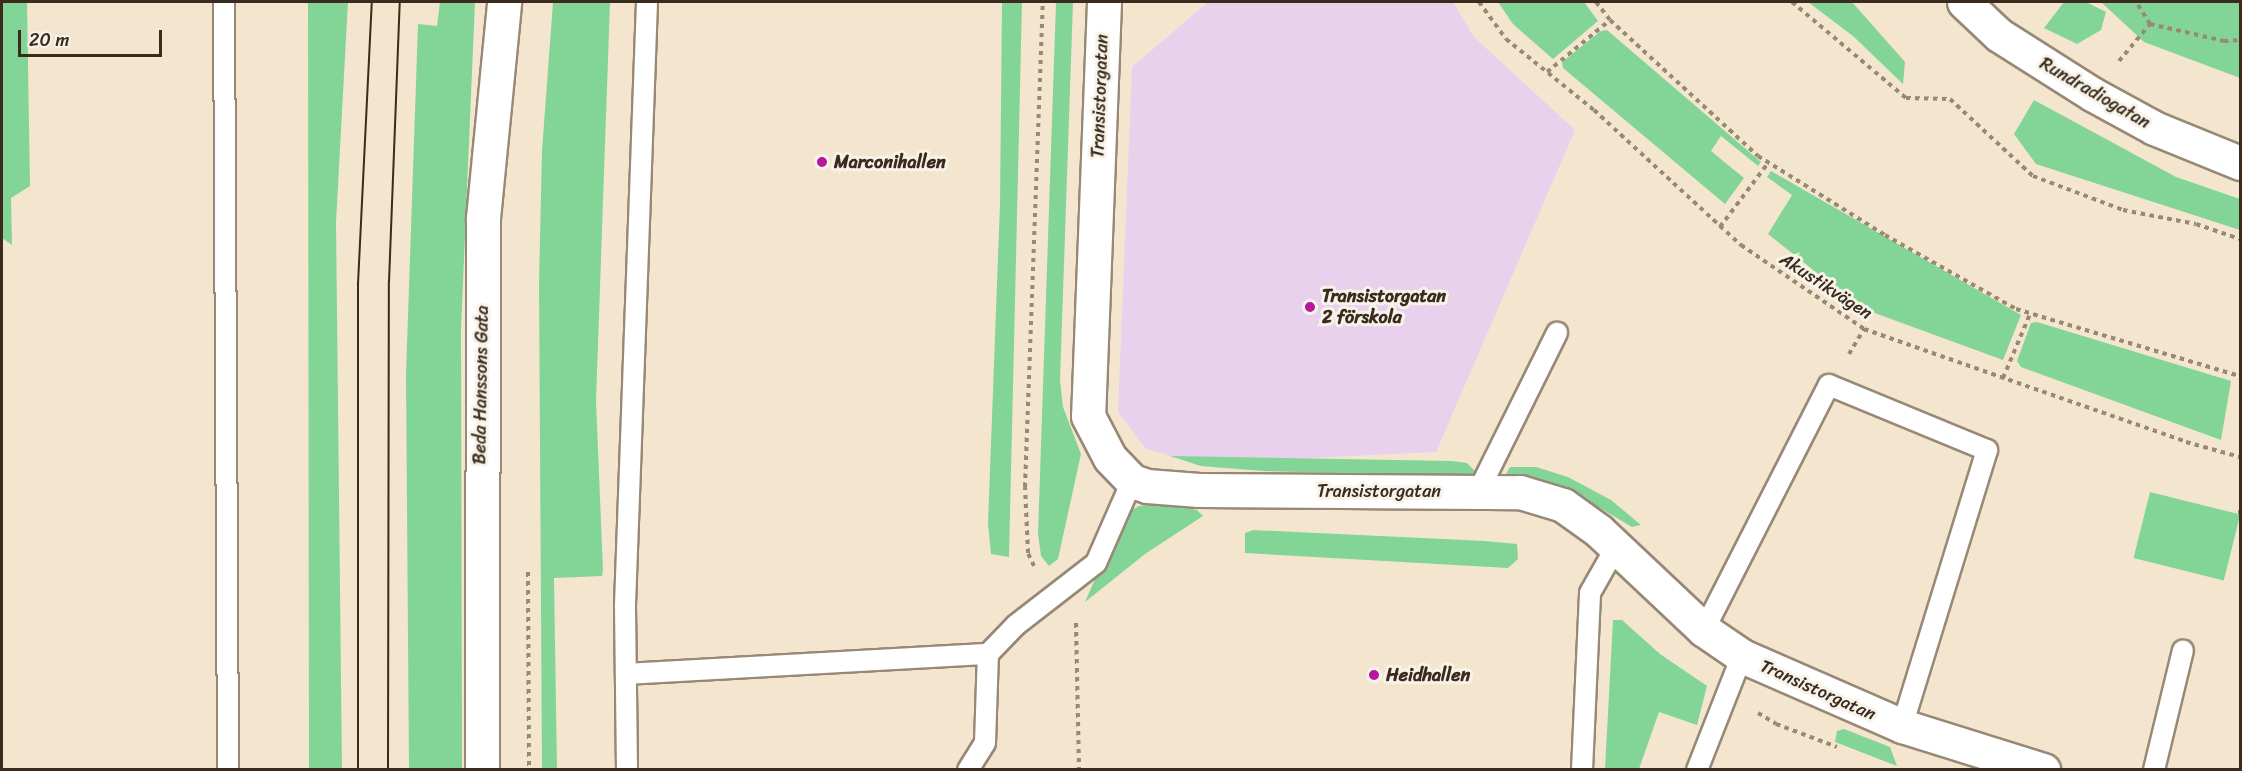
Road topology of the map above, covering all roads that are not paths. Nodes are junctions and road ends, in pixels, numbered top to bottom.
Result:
1 (224, 2) edge
2 (504, 2) edge
3 (647, 2) edge
4 (1104, 2) edge
5 (1964, 2) edge
6 (2241, 163) edge
7 (1557, 333) dead end
8 (1132, 481) junction
9 (1478, 492) junction
10 (1616, 547) junction
11 (1704, 630) junction
12 (2183, 650) dead end
13 (988, 654) junction
14 (1742, 656) junction
15 (626, 674) junction
16 (1902, 726) junction
17 (228, 770) edge
18 (482, 770) edge
19 (627, 770) edge
20 (968, 770) edge
21 (1582, 770) edge
22 (1697, 770) edge
23 (2043, 770) edge
24 (2154, 770) edge

1 - 17 lane
2 - 18 street, Beda Hanssons Gata
3 - 15 lane
4 - 8 street, Transistorgatan
5 - 6 street, Rundradiogatan
7 - 9 lane
8 - 9 street, Transistorgatan
8 - 13 lane
9 - 10 street, Transistorgatan
10 - 11 street, Transistorgatan
10 - 21 lane
11 - 14 street, Transistorgatan
11 - 16 lane
12 - 24 lane
13 - 15 lane
13 - 20 lane
14 - 16 street, Transistorgatan
14 - 22 lane
15 - 19 lane
16 - 23 street, Transistorgatan

